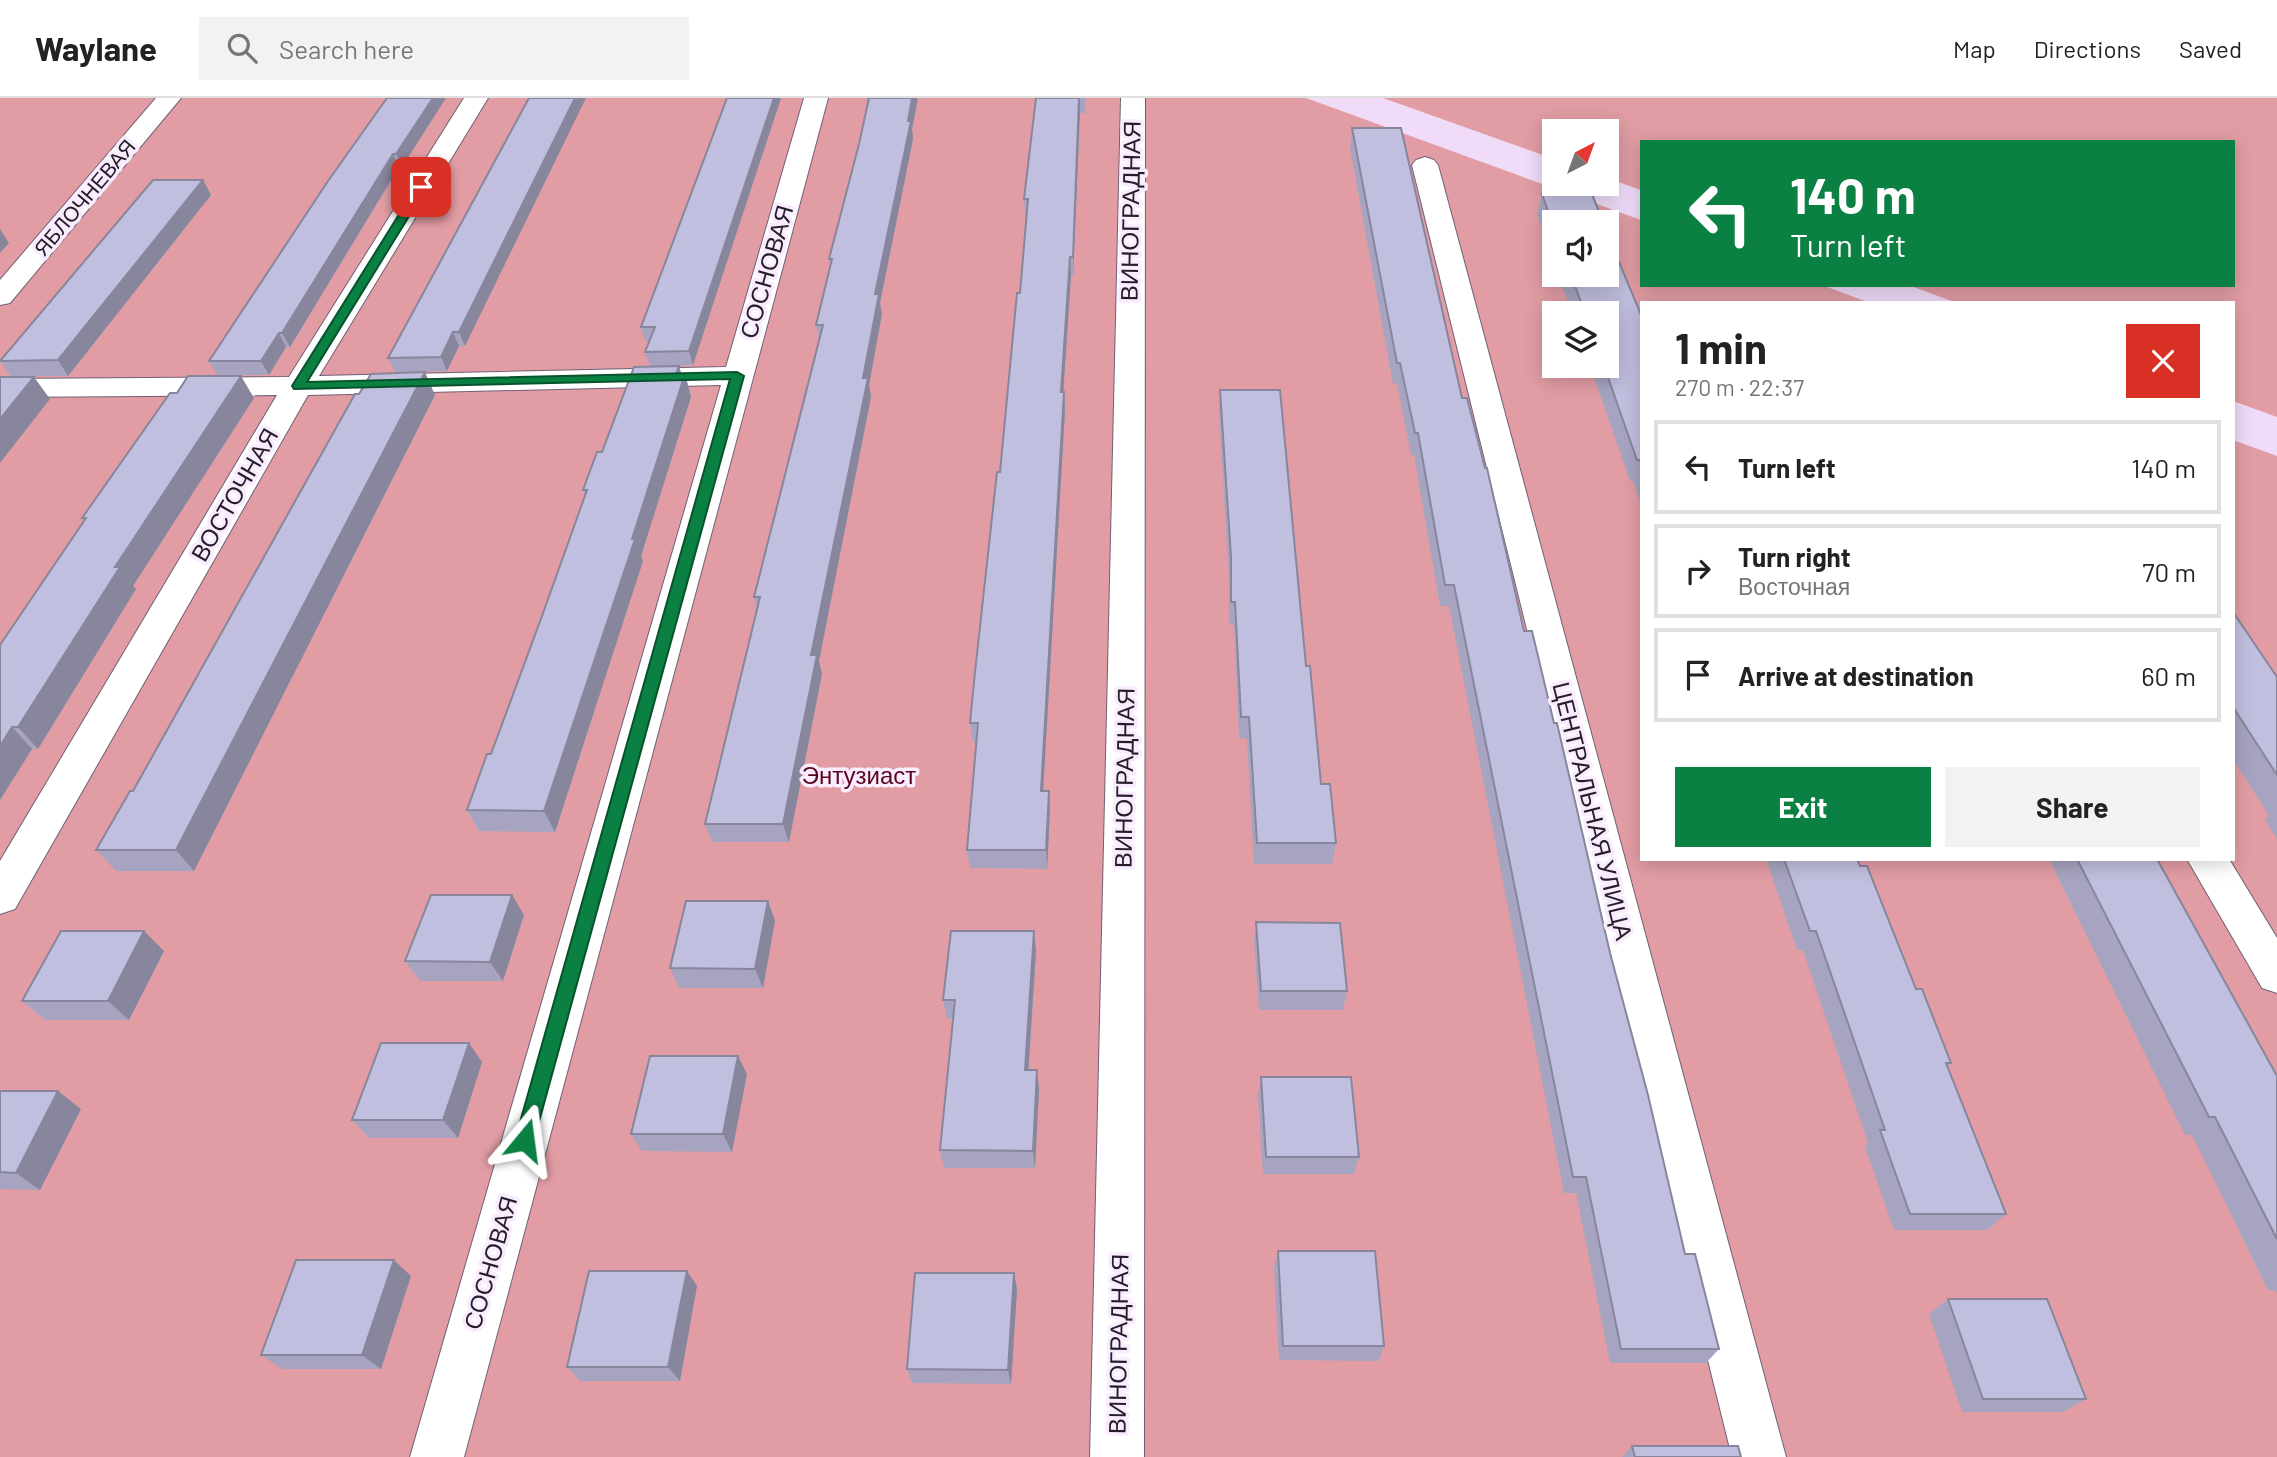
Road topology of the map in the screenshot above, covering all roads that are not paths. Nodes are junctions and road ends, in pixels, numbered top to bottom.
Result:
1 (169, 98) edge
2 (476, 98) edge
3 (816, 98) edge
4 (1133, 98) edge
5 (1425, 165) dead end
6 (0, 297) edge
7 (737, 376) junction
8 (298, 386) junction
9 (0, 388) edge
10 (2208, 861) edge
11 (0, 897) edge
12 (2277, 975) edge
13 (437, 1457) edge
14 (1117, 1457) edge
15 (1759, 1457) edge

1 - 6 street, ЯБЛОЧНЕВАЯ
2 - 8 street, ВОСТОЧНАЯ
3 - 7 street, СОСНОВАЯ
4 - 14 street, ВИНОГРАДНАЯ
5 - 15 street, ЦЕНТРАЛЬНАЯ УЛИЦА
7 - 8 street
7 - 13 street, СОСНОВАЯ
8 - 9 street
8 - 11 street, ВОСТОЧНАЯ
10 - 12 street

